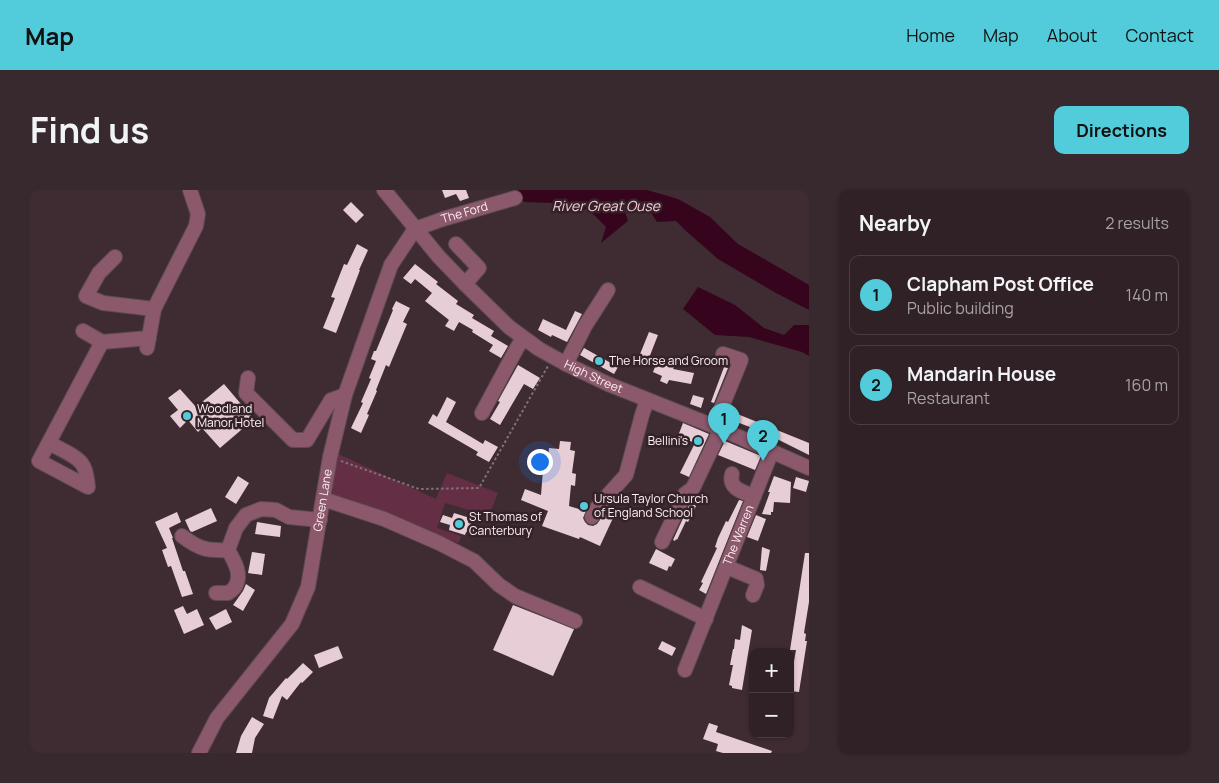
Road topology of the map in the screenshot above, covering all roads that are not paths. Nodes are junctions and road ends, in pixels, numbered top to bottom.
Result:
1 (190, 190) edge
2 (384, 190) edge
3 (515, 198) dead end
4 (415, 229) junction
5 (456, 244) dead end
6 (115, 257) dead end
7 (465, 284) junction
8 (608, 290) dead end
9 (154, 309) junction
10 (82, 331) dead end
11 (524, 339) junction
12 (102, 342) junction
13 (723, 354) dead end
14 (560, 361) junction
15 (248, 378) dead end
16 (345, 395) junction
17 (647, 400) junction
18 (482, 414) dead end
19 (717, 427) junction
20 (49, 443) dead end
21 (772, 451) junction
22 (809, 468) edge
23 (732, 474) dead end
24 (754, 496) junction
25 (323, 499) junction
26 (592, 516) dead end
27 (320, 520) junction
28 (182, 536) dead end
29 (662, 542) dead end
30 (228, 550) junction
31 (727, 567) junction
32 (640, 586) dead end
33 (216, 593) dead end
34 (753, 594) dead end
35 (706, 619) junction
36 (575, 621) dead end
37 (686, 670) dead end
38 (199, 753) edge

1 - 9 street
2 - 4 street, High Street
3 - 4 street, The Ford
4 - 7 street, High Street
4 - 16 street, Green Lane
5 - 7 street
6 - 9 street
7 - 11 street, High Street
8 - 14 street
9 - 12 street
10 - 12 street
11 - 14 street, High Street
11 - 18 street
12 - 20 street
13 - 19 street
14 - 17 street, High Street
15 - 16 street
16 - 25 street, Green Lane
17 - 19 street, High Street
17 - 26 street
19 - 21 street, High Street
19 - 29 street
21 - 22 street, High Street
21 - 24 street, The Warren
23 - 24 street
24 - 31 street, The Warren
25 - 27 street, Green Lane
25 - 36 street
27 - 30 street
27 - 38 street, Green Lane
28 - 30 street
30 - 33 street
31 - 34 street
31 - 35 street, The Warren
32 - 35 street
35 - 37 street, The Warren

